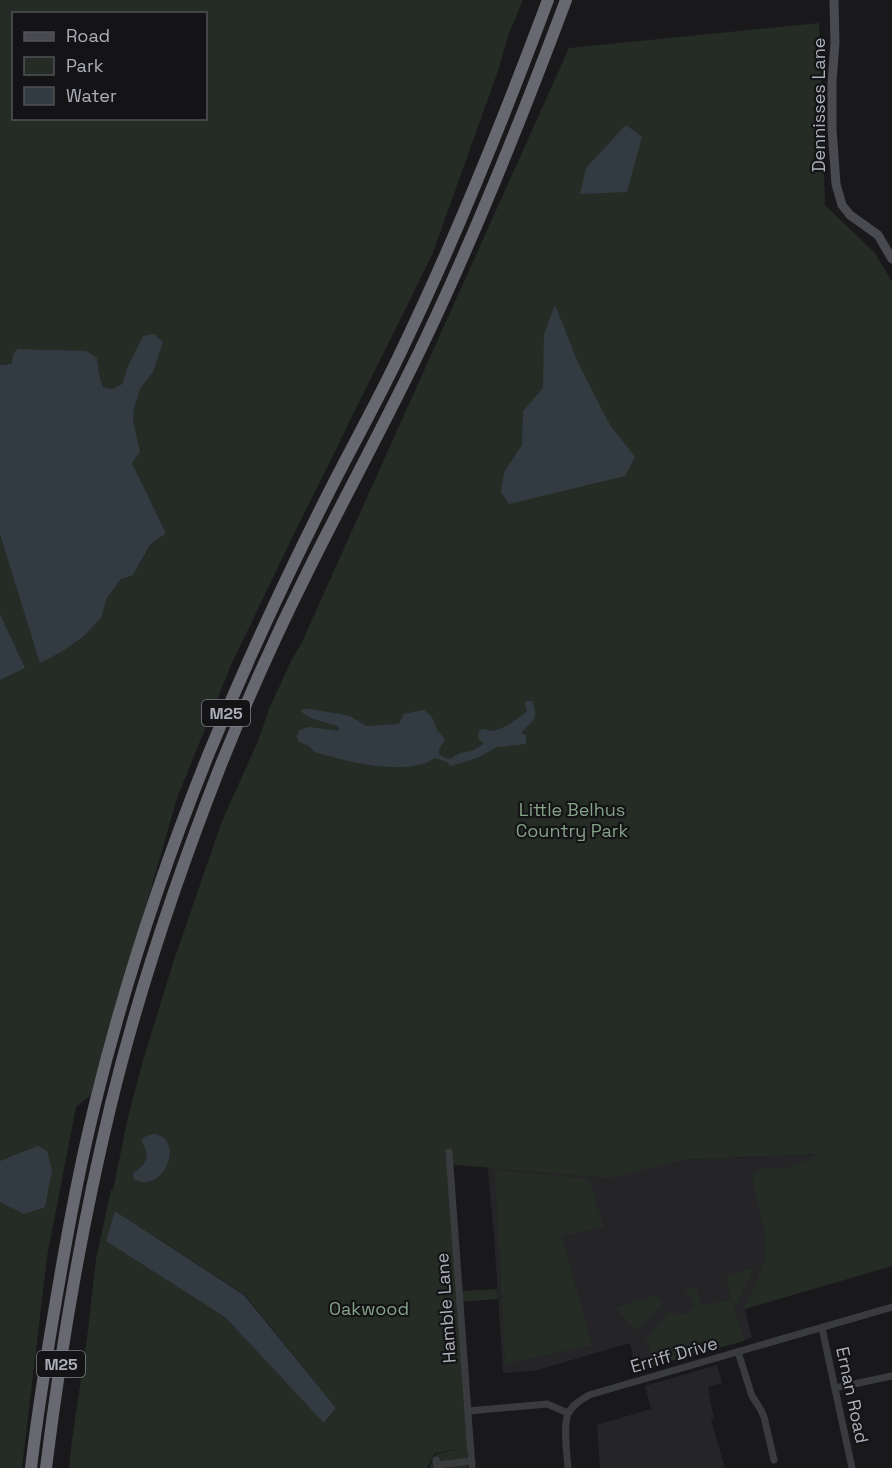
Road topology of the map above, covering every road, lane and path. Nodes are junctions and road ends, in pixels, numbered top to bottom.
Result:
1 (548, 0) edge
2 (566, 0) edge
3 (834, 0) edge
4 (892, 259) edge
5 (449, 1152) dead end
6 (892, 1307) edge
7 (822, 1328) junction
8 (738, 1352) junction
9 (892, 1376) edge
10 (835, 1388) junction
11 (468, 1411) junction
12 (568, 1413) junction
13 (774, 1460) dead end
14 (437, 1464) edge
15 (472, 1465) edge
16 (31, 1468) edge
17 (46, 1468) edge
18 (568, 1468) edge
19 (852, 1468) edge

1 - 16 highway, M25
2 - 17 highway, M25
3 - 4 street, Dennisses Lane
5 - 11 street, Hamble Lane
6 - 7 street, Erriff Drive
7 - 8 street, Erriff Drive
7 - 10 street, Ernan Road
8 - 12 street, Erriff Drive
8 - 13 street
9 - 10 street
10 - 19 street, Ernan Road
11 - 12 street
11 - 15 street, Hamble Lane
12 - 18 street
14 - 15 street, Hamble Lane

